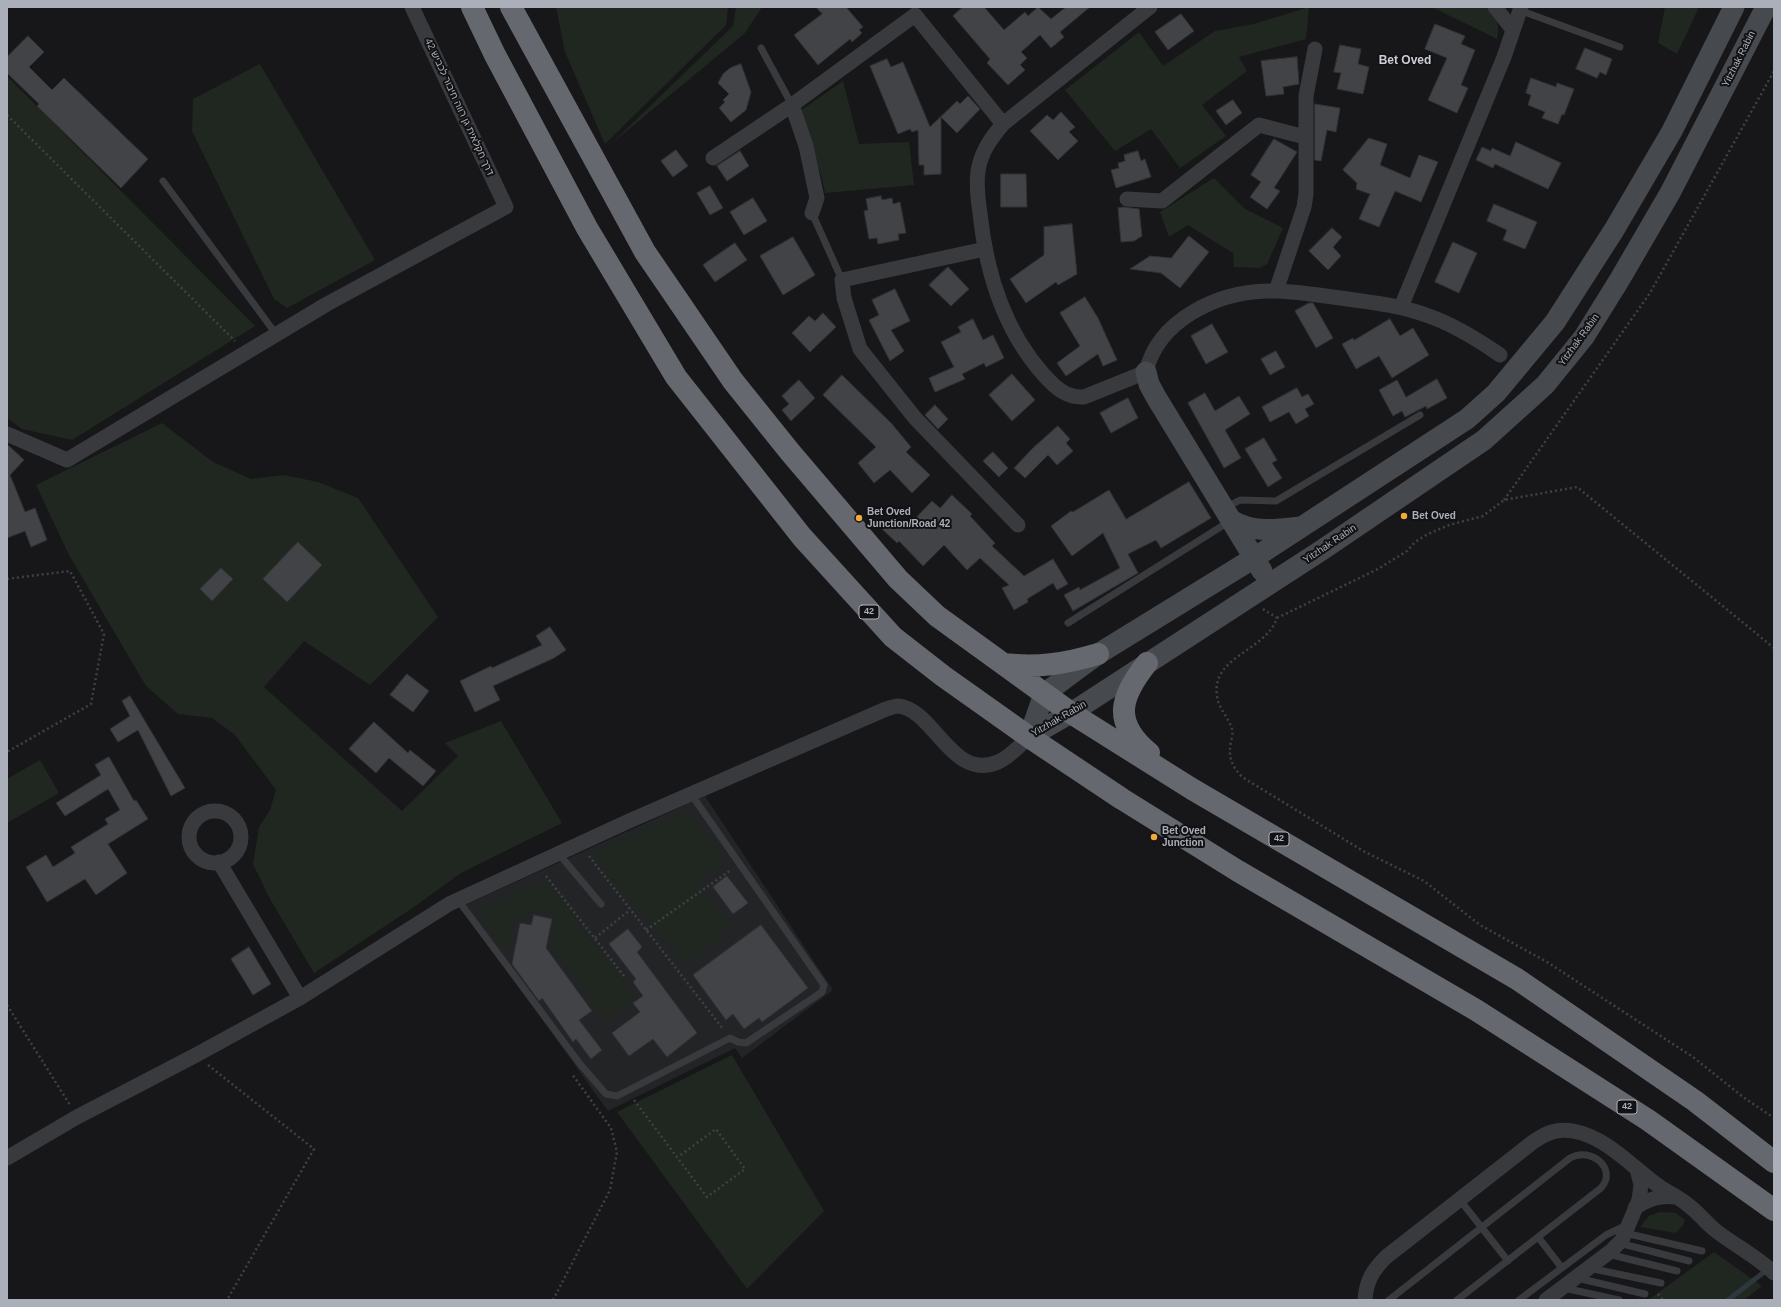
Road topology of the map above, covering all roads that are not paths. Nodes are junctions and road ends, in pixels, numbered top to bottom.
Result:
1 (412, 7) edge
2 (472, 7) edge
3 (1150, 7) edge
4 (1496, 7) edge
5 (1734, 7) edge
6 (1766, 7) edge
7 (1520, 9) edge
8 (513, 10) edge
9 (912, 11) edge
10 (1513, 30) junction
11 (1620, 47) dead end
12 (761, 48) dead end
13 (1315, 49) dead end
14 (792, 105) junction
15 (1003, 124) junction
16 (1305, 137) junction
17 (713, 158) dead end
18 (162, 181) dead end
19 (1127, 199) dead end
20 (812, 213) joint
21 (985, 249) junction
22 (842, 280) junction
23 (1276, 291) junction
24 (1401, 308) junction
25 (276, 334) junction
26 (1500, 355) dead end
27 (1146, 372) junction
28 (1420, 415) dead end
29 (7, 434) edge
30 (1228, 514) junction
31 (1018, 524) dead end
32 (1303, 527) junction
33 (1254, 558) junction
34 (1270, 583) junction
35 (1068, 623) dead end
36 (1098, 654) junction
37 (1147, 663) junction
38 (1001, 664) junction
39 (1044, 694) junction
40 (1071, 713) junction
41 (1029, 737) junction
42 (1192, 788) junction
43 (691, 793) junction
44 (558, 853) junction
45 (219, 862) dead end
46 (458, 900) junction
47 (601, 904) dead end
48 (300, 998) junction
49 (7, 1158) edge
50 (1774, 1162) edge
51 (1637, 1169) junction
52 (1677, 1198) junction
53 (1460, 1200) junction
54 (1635, 1208) junction
55 (1774, 1210) edge
56 (1481, 1227) junction
57 (1624, 1233) junction
58 (1538, 1237) junction
59 (1702, 1251) dead end
60 (1608, 1254) junction
61 (1508, 1261) junction
62 (1689, 1261) dead end
63 (1562, 1268) junction
64 (1589, 1268) junction
65 (1677, 1271) dead end
66 (1774, 1273) edge
67 (1576, 1278) junction
68 (1662, 1283) dead end
69 (1563, 1287) junction
70 (1645, 1294) dead end
71 (1550, 1299) edge
72 (1365, 1300) edge
73 (1389, 1300) edge
74 (1457, 1300) edge
75 (1518, 1300) edge
76 (1619, 1300) edge

1 - 25 street, דרך חקלאית גן רווה חיבור לכביש 42
2 - 41 highway, 42
3 - 15 street
4 - 10 street
5 - 32 main road
6 - 34 main road, Yitzhak Rabin
7 - 10 street
7 - 11 lane
8 - 38 highway, 42
9 - 14 street
9 - 15 street
10 - 24 street
12 - 14 lane
13 - 16 street
14 - 17 street
14 - 20 street
15 - 21 street
16 - 19 street
16 - 23 street
18 - 25 lane
20 - 22 lane
21 - 22 street
21 - 27 street
22 - 31 street
23 - 24 street
23 - 27 street
24 - 26 street
25 - 29 street
27 - 30 main road
28 - 30 lane
30 - 32 main road
30 - 33 main road
30 - 35 lane
32 - 33 main road
33 - 34 main road
33 - 36 main road
34 - 37 main road, Yitzhak Rabin
36 - 38 highway
36 - 39 main road
37 - 40 main road, Yitzhak Rabin
37 - 42 highway
38 - 39 highway, 42
39 - 40 highway, 42
39 - 41 main road, Yitzhak Rabin
40 - 41 main road, Yitzhak Rabin
40 - 42 highway, 42
41 - 43 street
41 - 55 highway, 42
42 - 50 highway, 42
43 - 44 street
43 - 46 lane
44 - 46 street
44 - 47 lane
45 - 48 street
46 - 48 street
48 - 49 street
51 - 52 street
51 - 53 street
51 - 54 street
52 - 54 street
52 - 66 street
53 - 56 lane
53 - 72 street
54 - 57 street
56 - 58 lane
56 - 61 lane
56 - 73 lane
57 - 59 lane
57 - 60 street
57 - 62 lane
57 - 63 lane
58 - 61 lane
58 - 63 lane
60 - 64 street
60 - 65 lane
61 - 74 lane
63 - 75 lane
64 - 67 street
64 - 68 lane
67 - 69 street
67 - 70 lane
69 - 71 street
69 - 76 lane

